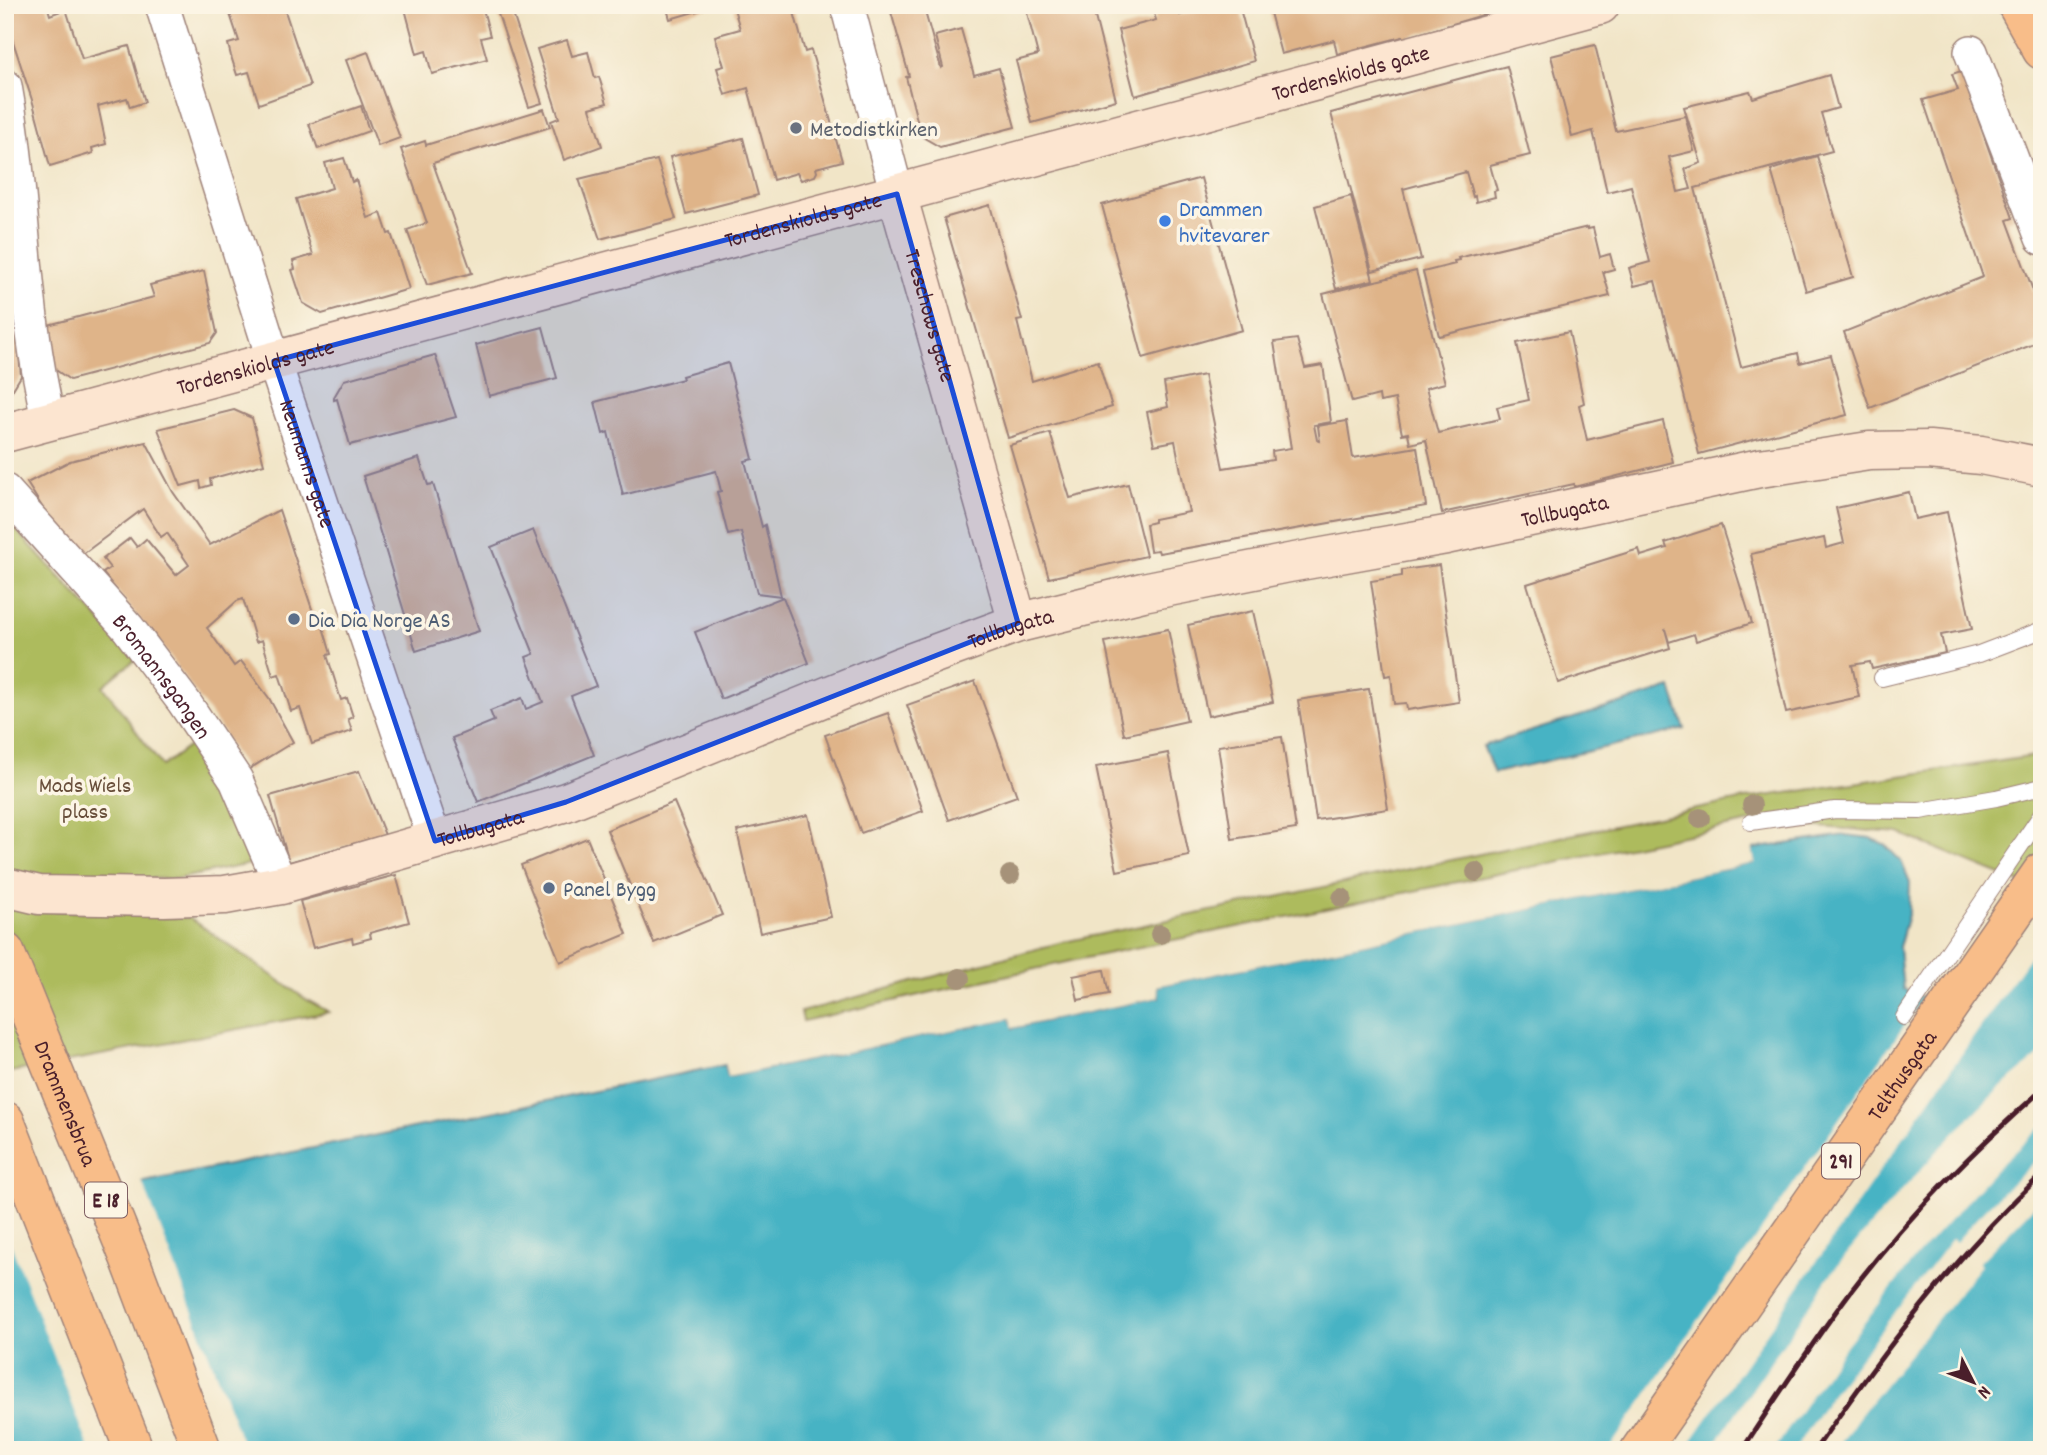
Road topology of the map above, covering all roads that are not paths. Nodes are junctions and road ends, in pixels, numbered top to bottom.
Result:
1 (162, 5) edge
2 (848, 5) edge
3 (2017, 5) edge
4 (1595, 6) edge
5 (2042, 50) edge
6 (1971, 52) dead end
7 (5, 86) edge
8 (897, 194) junction
9 (2042, 238) edge
10 (274, 361) junction
11 (50, 421) junction
12 (5, 433) edge
13 (2042, 467) edge
14 (5, 491) edge
15 (1018, 623) junction
16 (2042, 630) edge
17 (1882, 678) dead end
18 (2042, 787) edge
19 (2042, 814) edge
20 (1751, 822) dead end
21 (435, 841) junction
22 (2042, 872) edge
23 (281, 885) junction
24 (5, 887) edge
25 (5, 952) edge
26 (1904, 1017) dead end
27 (5, 1121) edge
28 (134, 1450) edge
29 (202, 1450) edge
30 (1640, 1450) edge

1 - 10 street, Neumanns gate
2 - 8 street, Treschows gate
3 - 5 highway
4 - 8 main road, Tordenskiolds gate
6 - 9 street
7 - 11 street
8 - 10 main road, Tordenskiolds gate
8 - 15 main road, Treschows gate
10 - 11 main road, Tordenskiolds gate
10 - 21 street, Neumanns gate
11 - 12 main road, Tordenskiolds gate
13 - 15 main road, Tollbugata
14 - 23 street, Bromannsgangen
15 - 21 main road, Tollbugata
16 - 17 lane
18 - 20 lane
19 - 26 lane
21 - 23 main road, Tollbugata
22 - 30 highway, Telthusgata / 291
23 - 24 main road, Tollbugata
25 - 29 highway, Drammensbrua / E 18
27 - 28 highway

